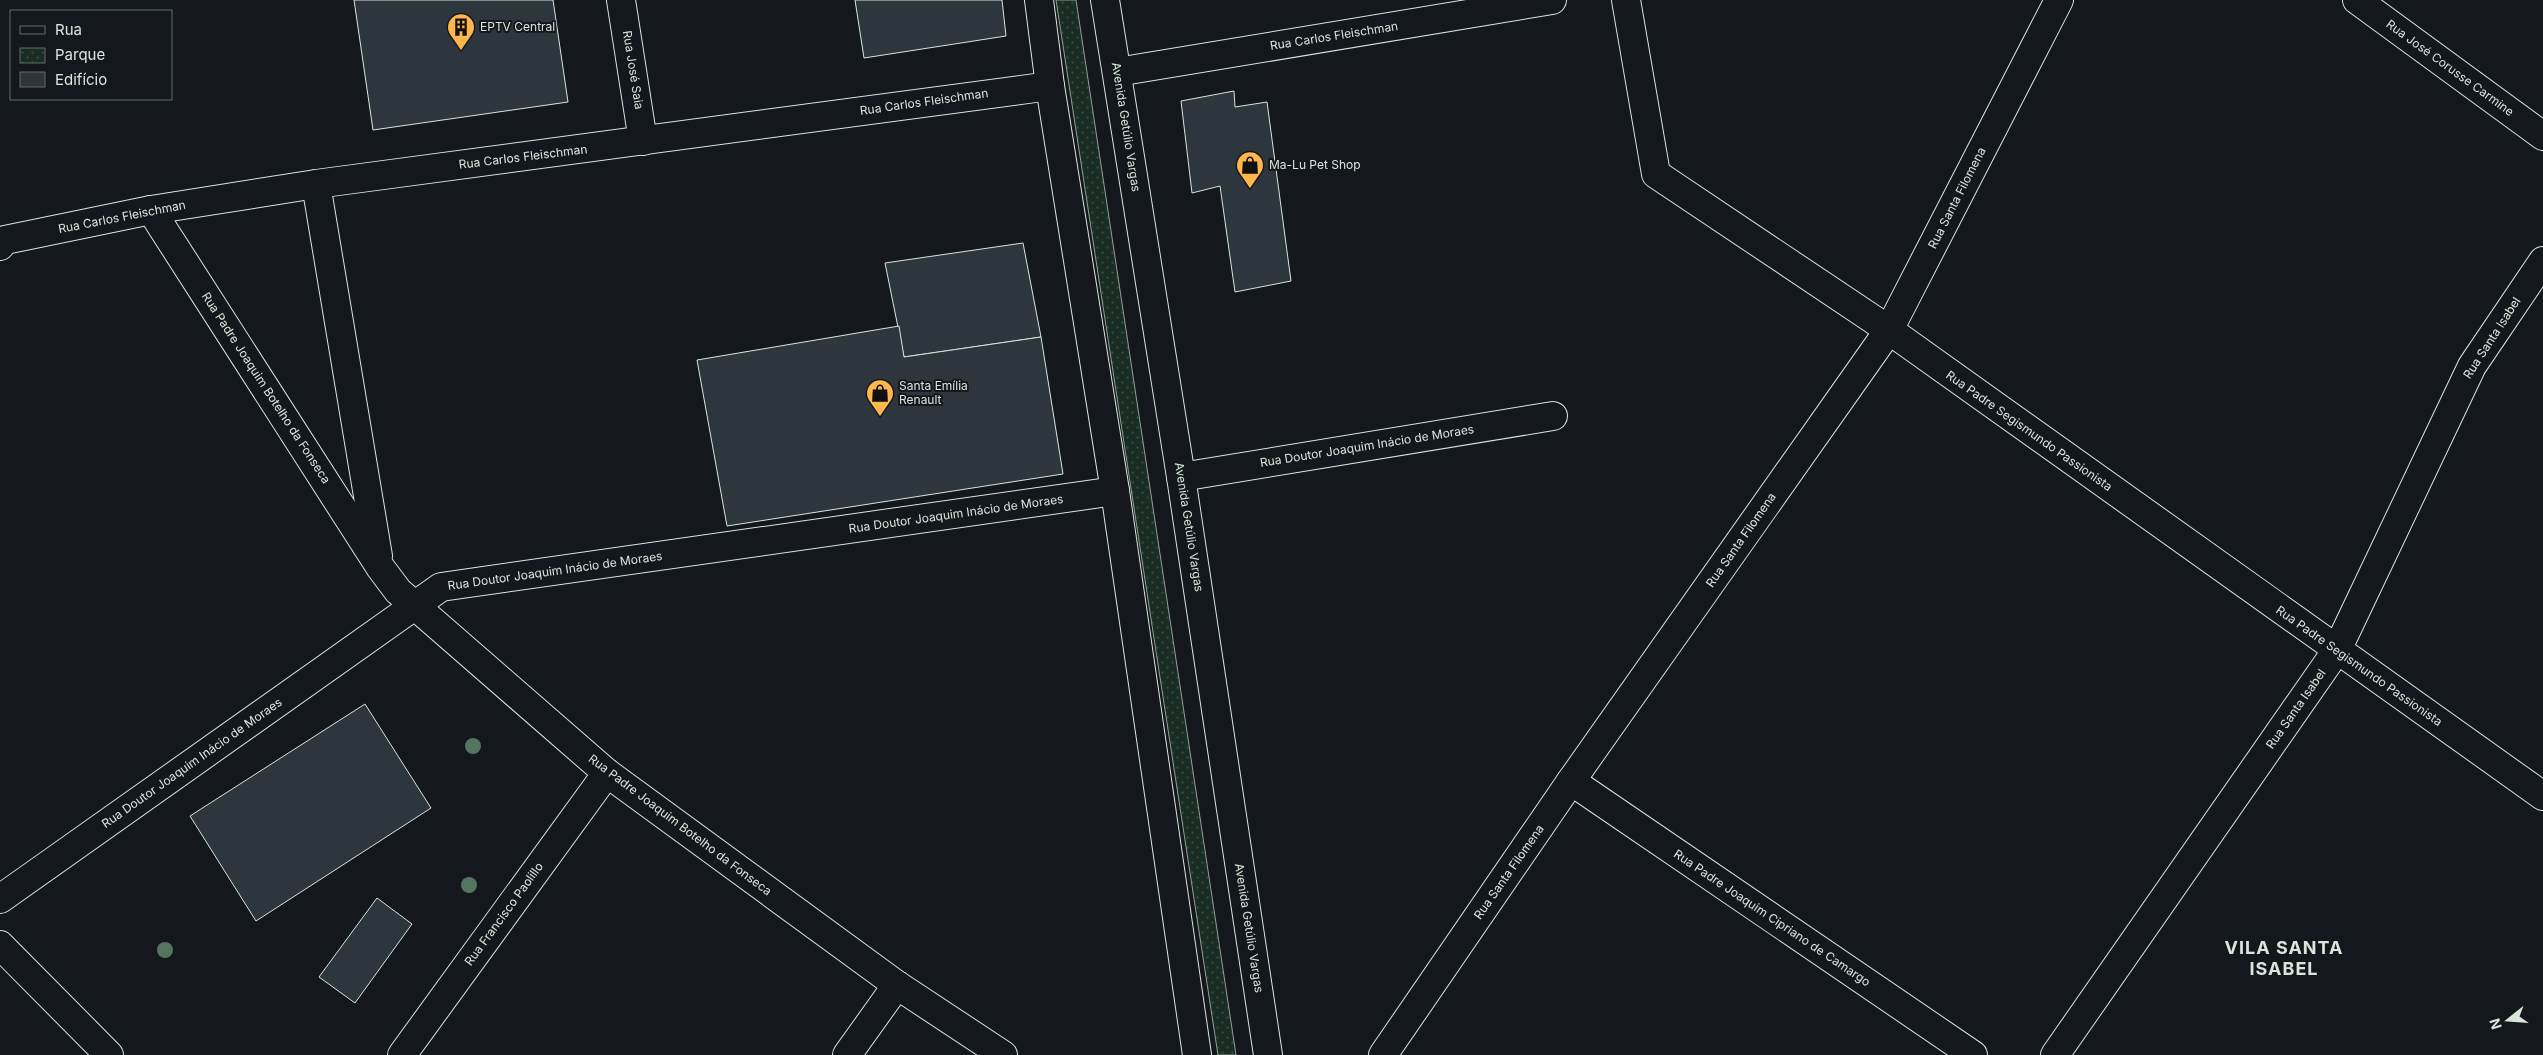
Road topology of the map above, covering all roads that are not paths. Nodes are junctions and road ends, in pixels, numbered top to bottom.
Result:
1 (622, 0) edge
2 (1039, 0) edge
3 (1106, 0) edge
4 (1626, 0) edge
5 (2059, 0) edge
6 (2357, 0) edge
7 (1541, 1) edge
8 (1117, 72) junction
9 (1050, 86) junction
10 (2543, 136) edge
11 (643, 141) junction
12 (316, 184) junction
13 (151, 210) junction
14 (0, 246) edge
15 (2543, 261) edge
16 (1889, 330) junction
17 (1553, 416) dead end
18 (1181, 477) junction
19 (1115, 491) junction
20 (380, 567) junction
21 (416, 606) junction
22 (2337, 650) junction
23 (606, 773) junction
24 (1571, 781) junction
25 (2543, 796) edge
26 (0, 899) edge
27 (0, 945) edge
28 (897, 985) junction
29 (109, 1055) edge
30 (402, 1055) edge
31 (847, 1055) edge
32 (1003, 1055) edge
33 (1197, 1055) edge
34 (1268, 1055) edge
35 (1383, 1055) edge
36 (1973, 1055) edge
37 (2055, 1055) edge

1 - 11 street, Rua José Saia
2 - 9 street
3 - 8 street, Avenida Getúlio Vargas
4 - 16 street, Rua Padre Segismundo Passionista
5 - 16 street, Rua Santa Filomena
6 - 10 street, Rua José Corusse Carmine
7 - 8 street, Rua Carlos Fleischman
8 - 18 street, Avenida Getúlio Vargas
9 - 11 street, Rua Carlos Fleischman
9 - 19 street
11 - 12 street, Rua Carlos Fleischman
12 - 13 street, Rua Carlos Fleischman
12 - 20 street, Rua Padre Joaquim Botelho da Fonseca
13 - 14 street, Rua Carlos Fleischman
13 - 20 street, Rua Padre Joaquim Botelho da Fonseca
15 - 22 street, Rua Santa Isabel
16 - 22 street, Rua Padre Segismundo Passionista
16 - 24 street, Rua Santa Filomena
17 - 18 street, Rua Doutor Joaquim Inácio de Moraes
18 - 34 street, Avenida Getúlio Vargas
19 - 21 street, Rua Doutor Joaquim Inácio de Moraes
19 - 33 street
20 - 21 street, Rua Padre Joaquim Botelho da Fonseca
21 - 23 street, Rua Padre Joaquim Botelho da Fonseca
21 - 26 street, Rua Doutor Joaquim Inácio de Moraes
22 - 25 street, Rua Padre Segismundo Passionista
22 - 37 street, Rua Santa Isabel
23 - 28 street, Rua Padre Joaquim Botelho da Fonseca
23 - 30 street, Rua Francisco Paolillo
24 - 35 street, Rua Santa Filomena
24 - 36 street, Rua Padre Joaquim Cipriano de Camargo
27 - 29 street
28 - 31 street
28 - 32 street, Rua Padre Joaquim Botelho da Fonseca

